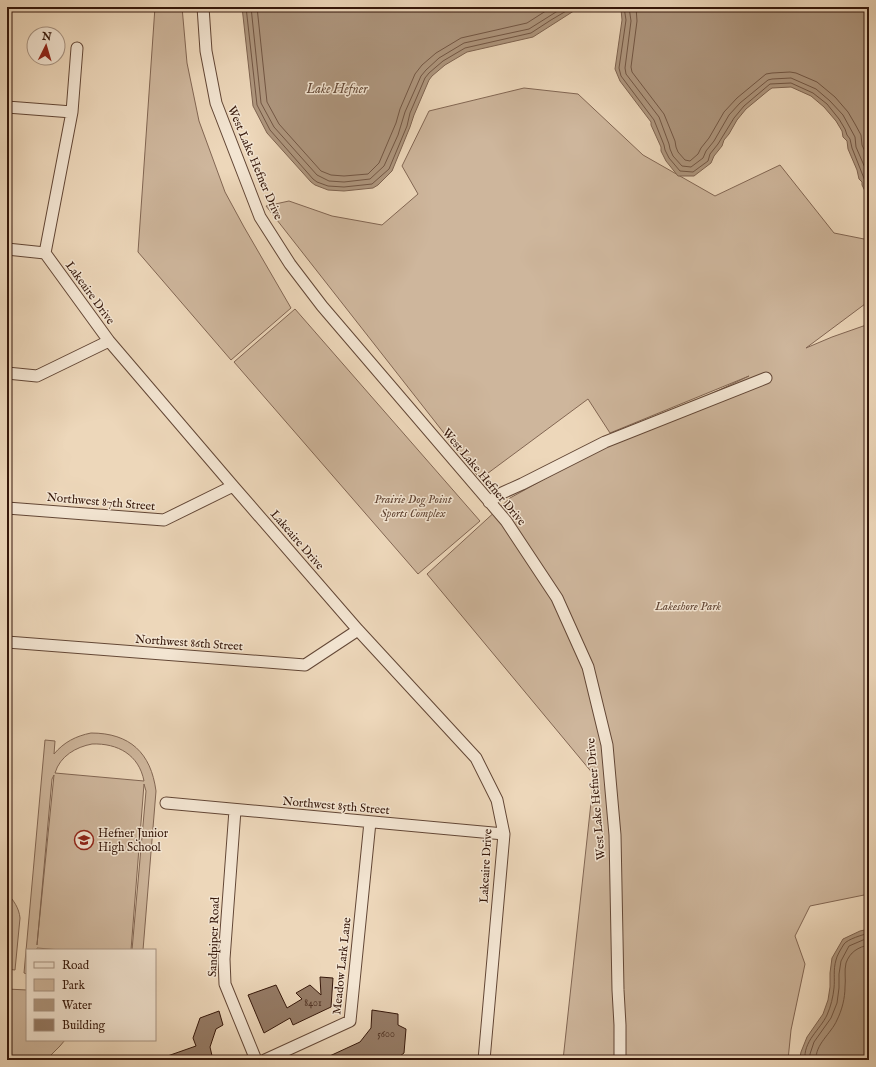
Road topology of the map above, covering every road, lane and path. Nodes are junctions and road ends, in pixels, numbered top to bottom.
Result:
1 (203, 7) edge
2 (77, 48) dead end
3 (7, 107) edge
4 (72, 112) junction
5 (7, 249) edge
6 (45, 253) junction
7 (109, 340) junction
8 (7, 373) edge
9 (766, 378) dead end
10 (232, 486) junction
11 (489, 502) junction
12 (7, 508) edge
13 (358, 630) junction
14 (7, 642) edge
15 (166, 804) dead end
16 (235, 810) junction
17 (370, 822) junction
18 (504, 834) junction
19 (256, 1060) edge
20 (266, 1060) edge
21 (484, 1060) edge
22 (620, 1060) edge

1 - 11 street, West Lake Hefner Drive
2 - 4 street
3 - 4 street
4 - 6 street
5 - 6 street
6 - 7 street, Lakeaire Drive
7 - 8 street
7 - 10 street, Lakeaire Drive
9 - 11 street
10 - 12 street, Northwest 87th Street
10 - 13 street, Lakeaire Drive
11 - 22 street, West Lake Hefner Drive
13 - 14 street, Northwest 86th Street
13 - 18 street, Lakeaire Drive
15 - 16 street, Northwest 85th Street
16 - 17 street, Northwest 85th Street
16 - 19 street, Sandpiper Road
17 - 18 street, Northwest 85th Street
17 - 20 street, Meadow Lark Lane
18 - 21 street, Lakeaire Drive

